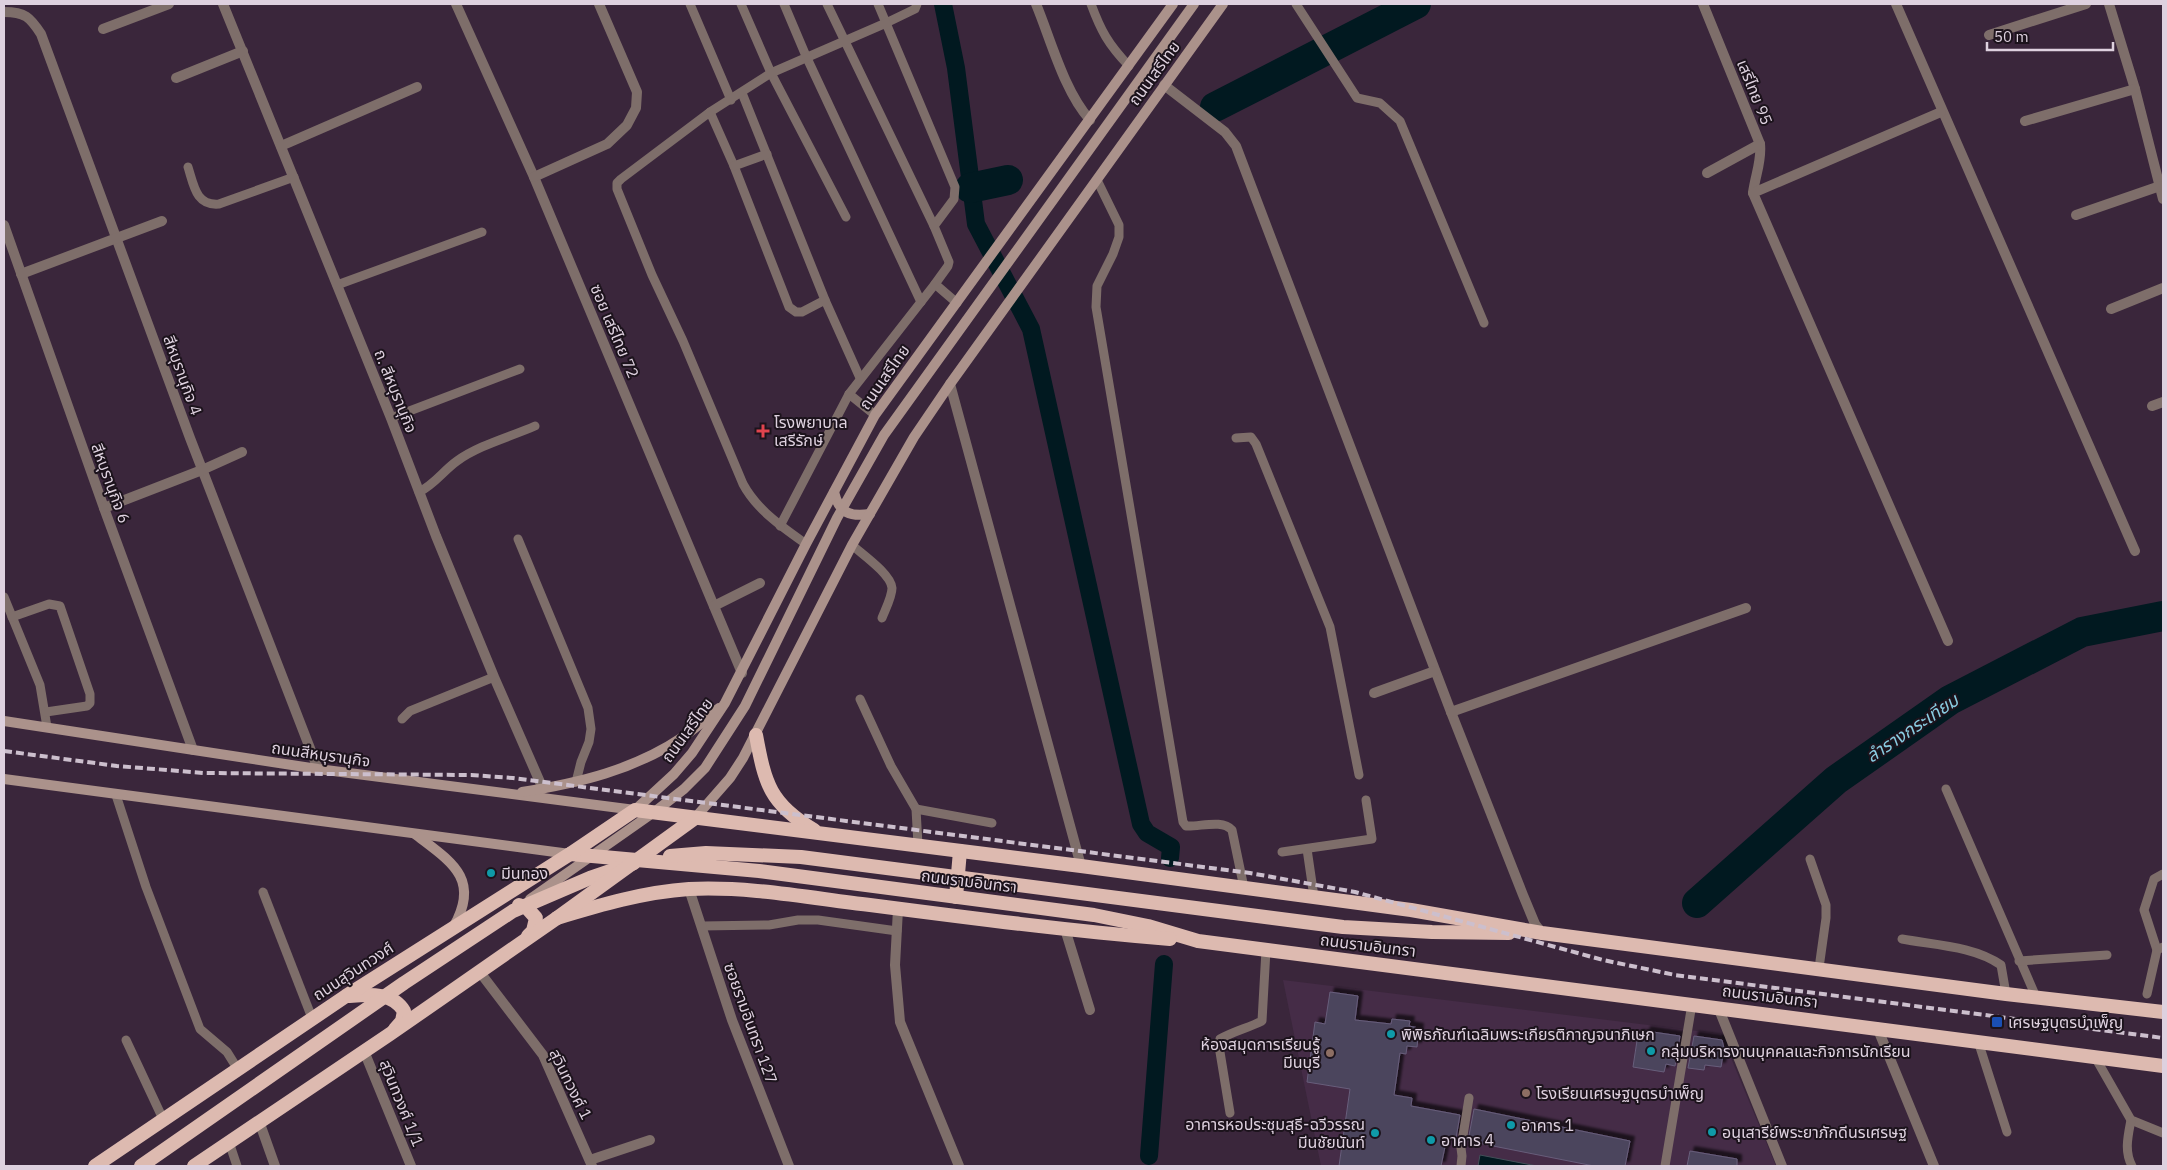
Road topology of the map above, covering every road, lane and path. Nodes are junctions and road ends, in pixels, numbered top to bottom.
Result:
1 (168, 4) edge
2 (223, 4) edge
3 (456, 4) edge
4 (599, 4) edge
5 (690, 4) edge
6 (740, 4) edge
7 (784, 4) edge
8 (827, 4) edge
9 (878, 4) edge
10 (917, 4) edge
11 (1036, 4) edge
12 (1091, 4) edge
13 (1173, 4) edge
14 (1194, 4) edge
15 (1223, 4) edge
16 (1296, 4) edge
17 (1703, 4) edge
18 (1896, 4) edge
19 (2086, 4) edge
20 (2110, 4) edge
21 (8, 10) edge
22 (886, 23) junction
23 (103, 30) dead end
24 (1990, 35) dead end
25 (844, 42) junction
26 (243, 51) junction
27 (806, 56) junction
28 (1128, 66) junction
29 (771, 73) junction
30 (176, 78) dead end
31 (1164, 85) junction
32 (417, 87) dead end
33 (2135, 89) junction
34 (742, 93) junction
35 (731, 100) junction
36 (710, 112) junction
37 (1941, 112) junction
38 (1090, 120) junction
39 (2025, 121) dead end
40 (1760, 144) junction
41 (281, 146) junction
42 (766, 154) junction
43 (734, 166) junction
44 (188, 167) dead end
45 (1707, 173) dead end
46 (294, 177) junction
47 (534, 177) junction
48 (1097, 180) junction
49 (2160, 186) junction
50 (1753, 194) junction
51 (2163, 199) edge
52 (2076, 216) dead end
53 (846, 217) dead end
54 (162, 221) dead end
55 (4, 226) edge
56 (934, 226) junction
57 (482, 232) dead end
58 (118, 239) junction
59 (21, 274) junction
60 (935, 284) junction
61 (337, 285) junction
62 (2163, 288) edge
63 (825, 300) junction
64 (921, 302) junction
65 (957, 303) junction
66 (2111, 308) dead end
67 (1484, 323) dead end
68 (520, 369) dead end
69 (860, 378) junction
70 (950, 384) junction
71 (849, 394) junction
72 (2163, 402) edge
73 (2152, 406) dead end
74 (875, 415) junction
75 (391, 418) junction
76 (535, 426) dead end
77 (1236, 438) dead end
78 (242, 452) dead end
79 (202, 470) junction
80 (419, 492) junction
81 (834, 492) junction
82 (104, 508) junction
83 (870, 514) junction
84 (780, 526) junction
85 (518, 539) dead end
86 (806, 544) junction
87 (852, 545) junction
88 (2135, 551) dead end
89 (760, 583) dead end
90 (4, 597) edge
91 (714, 606) junction
92 (1746, 608) dead end
93 (12, 617) junction
94 (882, 618) dead end
95 (1948, 641) dead end
96 (1435, 671) junction
97 (742, 673) junction
98 (494, 677) junction
99 (1374, 692) dead end
100 (860, 699) dead end
101 (725, 703) junction
102 (46, 712) junction
103 (1450, 712) junction
104 (402, 719) dead end
105 (4, 721) edge
106 (47, 727) junction
107 (756, 736) junction
108 (193, 750) junction
109 (318, 769) junction
110 (1359, 775) dead end
111 (4, 779) edge
112 (576, 782) junction
113 (543, 789) junction
114 (1946, 789) dead end
115 (511, 794) junction
116 (116, 795) junction
117 (1366, 800) dead end
118 (635, 810) junction
119 (916, 810) junction
120 (695, 818) junction
121 (992, 823) dead end
122 (817, 832) junction
123 (414, 834) junction
124 (918, 845) junction
125 (1307, 849) junction
126 (960, 851) junction
127 (1282, 852) dead end
128 (570, 854) junction
129 (1810, 859) dead end
130 (638, 860) junction
131 (1082, 866) junction
132 (2163, 874) edge
133 (1244, 888) junction
134 (689, 890) junction
135 (263, 892) dead end
136 (956, 897) junction
137 (1314, 897) junction
138 (483, 909) junction
139 (898, 909) junction
140 (513, 911) junction
141 (557, 918) junction
142 (702, 926) junction
143 (453, 928) junction
144 (1065, 929) junction
145 (897, 931) junction
146 (1542, 933) junction
147 (1902, 940) dead end
148 (524, 941) junction
149 (1198, 941) junction
150 (2160, 948) edge
151 (1266, 950) junction
152 (2107, 954) dead end
153 (2019, 961) junction
154 (1819, 968) junction
155 (479, 971) junction
156 (2006, 994) junction
157 (2147, 994) dead end
158 (346, 996) junction
159 (2036, 997) junction
160 (1692, 1004) junction
161 (1718, 1007) junction
162 (1090, 1010) dead end
163 (2163, 1012) edge
164 (312, 1018) junction
165 (1877, 1027) junction
166 (390, 1034) junction
167 (126, 1040) dead end
168 (1978, 1042) junction
169 (364, 1051) junction
170 (2095, 1057) junction
171 (2163, 1066) edge
172 (237, 1068) junction
173 (1468, 1098) dead end
174 (1230, 1113) dead end
175 (163, 1119) junction
176 (2131, 1120) junction
177 (259, 1121) junction
178 (2007, 1132) dead end
179 (2163, 1132) edge
180 (650, 1140) dead end
181 (229, 1142) junction
182 (591, 1163) edge
183 (94, 1166) edge
184 (141, 1166) edge
185 (194, 1166) edge
186 (237, 1166) edge
187 (275, 1166) edge
188 (411, 1166) edge
189 (789, 1166) edge
190 (959, 1166) edge
191 (1461, 1166) edge
192 (1665, 1166) edge
193 (1782, 1166) edge
194 (1934, 1166) edge
195 (2132, 1166) edge

1 - 23 street
2 - 26 street, ถ. สีหบุรานุกิจ
3 - 47 street, ซอย เสรีไทย 72
4 - 47 street
5 - 35 lane
6 - 29 lane
7 - 27 lane
8 - 25 lane
9 - 22 lane
10 - 22 lane
11 - 38 street
12 - 28 lane
13 - 28 main road, ถนนเสรีไทย
14 - 140 main road
15 - 31 main road, ถนนเสรีไทย
16 - 67 lane
17 - 40 street, เสรีไทย 95
18 - 37 street
19 - 24 street
20 - 33 street
21 - 58 street, สีหบุรานุกิจ 4
22 - 25 lane
22 - 56 lane
25 - 27 lane
25 - 56 lane
26 - 30 street
26 - 41 street, ถ. สีหบุรานุกิจ
27 - 29 lane
27 - 64 lane
28 - 38 main road, ถนนเสรีไทย
29 - 34 lane
29 - 53 lane
31 - 48 main road, ถนนเสรีไทย
31 - 96 street
32 - 41 street
33 - 39 street
33 - 49 street
34 - 35 lane
34 - 42 lane
35 - 36 lane
36 - 43 lane
36 - 84 lane
37 - 50 street
37 - 88 street
38 - 65 main road, ถนนเสรีไทย
40 - 45 street
40 - 50 street, เสรีไทย 95
41 - 46 street, ถ. สีหบุรานุกิจ
42 - 43 lane
42 - 63 lane
43 - 63 lane
44 - 46 lane
46 - 61 street, ถ. สีหบุรานุกิจ
47 - 91 street, ซอย เสรีไทย 72
48 - 70 main road, ถนนเสรีไทย
48 - 133 lane
49 - 51 street
49 - 52 street
50 - 95 street
54 - 58 street
55 - 59 street, สีหบุรานุกิจ 6
56 - 60 lane
57 - 61 lane
58 - 59 street
58 - 79 street, สีหบุรานุกิจ 4
59 - 82 street, สีหบุรานุกิจ 6
60 - 64 lane
60 - 65 lane
61 - 75 street, ถ. สีหบุรานุกิจ
62 - 66 street
63 - 69 lane
64 - 69 lane
65 - 74 main road, ถนนเสรีไทย
68 - 75 lane
69 - 71 lane
70 - 83 main road, ถนนเสรีไทย
70 - 131 street
71 - 74 lane
71 - 84 lane
72 - 73 street
74 - 81 main road, ถนนเสรีไทย
75 - 80 street, ถ. สีหบุรานุกิจ
76 - 80 lane
77 - 110 lane
78 - 79 street
79 - 82 street
79 - 109 street, สีหบุรานุกิจ 4
80 - 98 street, ถ. สีหบุรานุกิจ
81 - 83 main road
81 - 86 main road, ถนนเสรีไทย
82 - 108 street, สีหบุรานุกิจ 6
83 - 87 main road, ถนนเสรีไทย
84 - 86 lane
85 - 112 lane
86 - 97 main road, ถนนเสรีไทย
87 - 94 lane
87 - 107 main road, ถนนเสรีไทย
89 - 91 street
90 - 93 lane
91 - 97 street, ซอย เสรีไทย 72
92 - 103 street
93 - 102 lane
93 - 102 lane
96 - 99 street
96 - 103 street
97 - 101 main road, ถนนเสรีไทย
98 - 104 lane
98 - 113 street, ถ. สีหบุรานุกิจ
100 - 119 lane
101 - 112 main road
101 - 118 main road, ถนนเสรีไทย
102 - 106 lane
103 - 146 street
105 - 106 main road, ถนนสีหบุรานุกิจ
106 - 108 main road, ถนนสีหบุรานุกิจ
107 - 120 main road, ถนนเสรีไทย
107 - 122 highway
108 - 109 main road, ถนนสีหบุรานุกิจ
109 - 115 main road, ถนนสีหบุรานุกิจ
111 - 116 main road
112 - 113 main road
113 - 115 main road
114 - 153 lane
115 - 118 main road, ถนนสีหบุรานุกิจ
116 - 123 main road
116 - 172 lane
117 - 125 lane
118 - 120 highway, ถนนรามอินทรา
118 - 128 highway, ถนนสุวินทวงศ์
119 - 121 lane
119 - 124 lane
120 - 122 highway, ถนนรามอินทรา
120 - 130 highway
122 - 124 highway, ถนนรามอินทรา
123 - 128 main road
123 - 143 main road
124 - 126 highway, ถนนรามอินทรา
125 - 127 lane
125 - 137 lane
126 - 131 highway, ถนนรามอินทรา
126 - 136 highway
128 - 130 highway, ถนนรามอินทรา
128 - 138 highway, ถนนสุวินทวงศ์
129 - 154 lane
130 - 136 highway, ถนนรามอินทรา
130 - 141 highway
131 - 133 highway, ถนนรามอินทรา
132 - 150 lane
133 - 137 highway, ถนนรามอินทรา
134 - 139 highway
134 - 141 highway
134 - 142 street, ซอยรามอินทรา 127
135 - 164 lane
136 - 149 highway, ถนนรามอินทรา
137 - 146 highway, ถนนรามอินทรา
138 - 143 highway, ถนนสุวินทวงศ์
138 - 148 highway
139 - 144 highway
139 - 145 street
140 - 146 highway
140 - 184 highway
141 - 148 highway
142 - 145 lane
142 - 189 street, ซอยรามอินทรา 127
143 - 158 highway, ถนนสุวินทวงศ์
144 - 149 highway
144 - 162 street
145 - 190 street
146 - 154 highway, ถนนรามอินทรา
147 - 156 lane
148 - 155 highway
149 - 151 highway, ถนนรามอินทรา
150 - 157 lane
151 - 160 highway, ถนนรามอินทรา
151 - 174 lane
152 - 153 lane
153 - 159 lane
154 - 156 highway, ถนนรามอินทรา
155 - 166 highway
155 - 182 street, สุวินทวงศ์ 1
156 - 159 highway, ถนนรามอินทรา
158 - 164 highway, ถนนสุวินทวงศ์
158 - 166 highway
159 - 163 highway, ถนนรามอินทรา
160 - 161 highway, ถนนรามอินทรา
160 - 192 lane
161 - 165 highway, ถนนรามอินทรา
161 - 193 street
164 - 172 highway, ถนนสุวินทวงศ์
165 - 168 highway, ถนนรามอินทรา
165 - 194 street
166 - 169 highway
167 - 175 lane
168 - 170 highway, ถนนรามอินทรา
168 - 178 lane
169 - 177 highway
169 - 188 street, สุวินทวงศ์ 1/1
170 - 171 highway, ถนนรามอินทรา
170 - 176 lane
172 - 175 highway, ถนนสุวินทวงศ์
173 - 191 lane
175 - 183 highway, ถนนสุวินทวงศ์
176 - 179 lane
176 - 195 lane
177 - 181 highway
177 - 187 street
180 - 182 street
181 - 185 highway
181 - 186 lane

